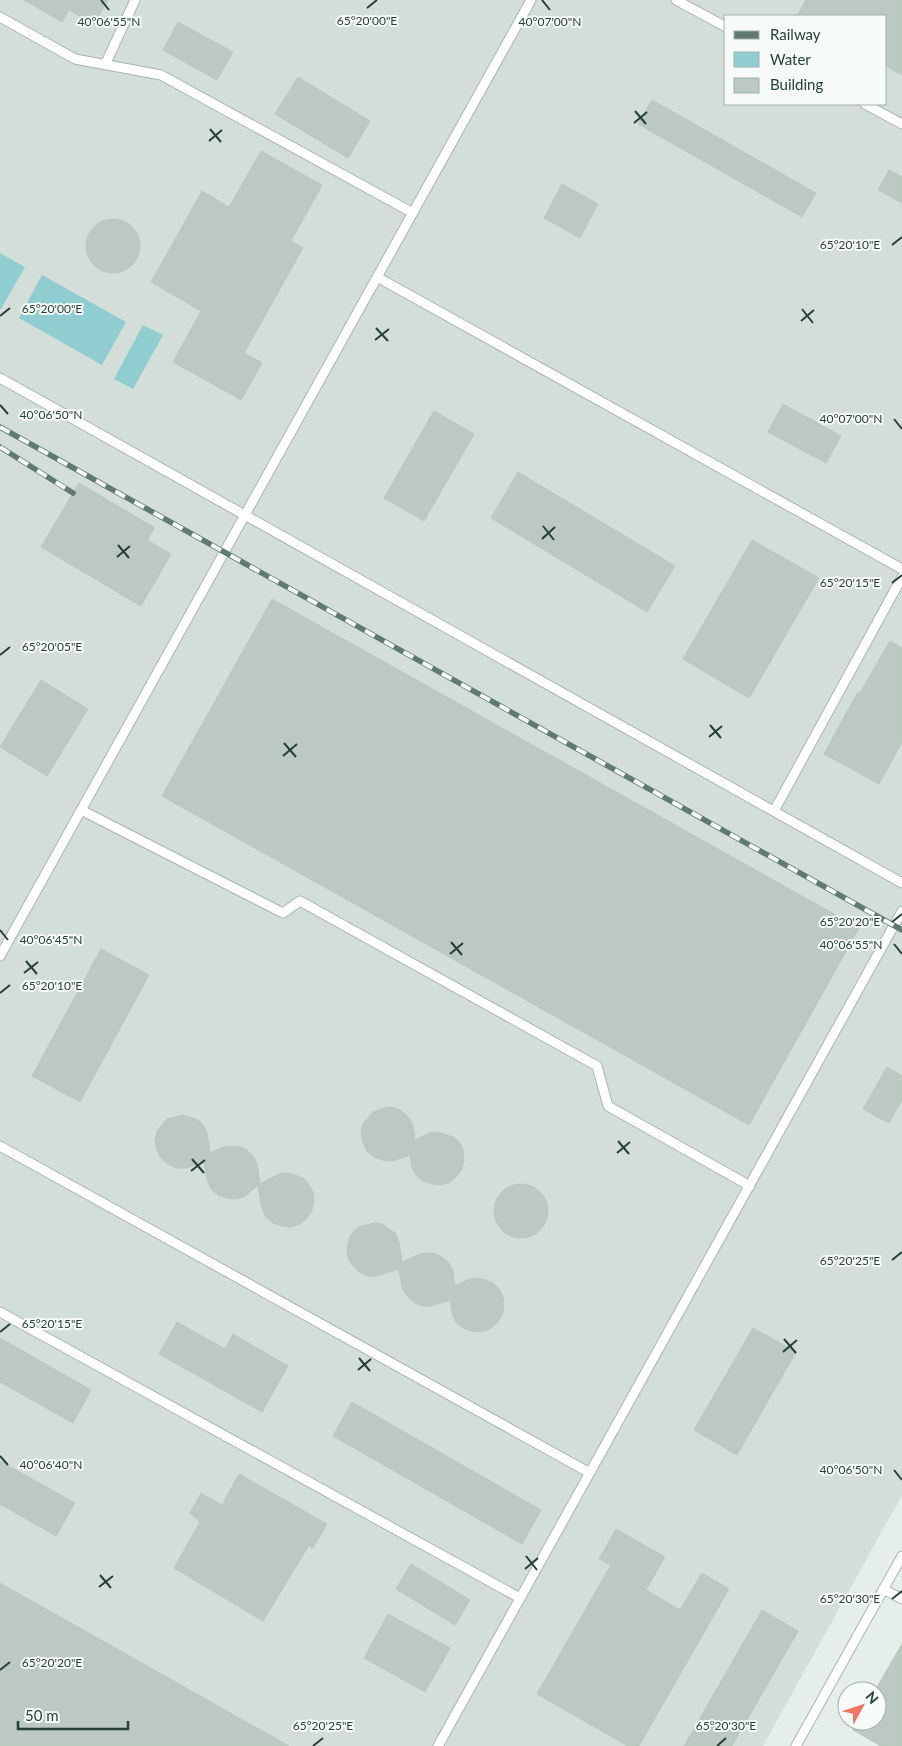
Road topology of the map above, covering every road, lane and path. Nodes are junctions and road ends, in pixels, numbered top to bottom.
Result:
1 (135, 0) edge
2 (531, 0) edge
3 (676, 0) edge
4 (0, 17) edge
5 (724, 26) edge
6 (105, 65) junction
7 (867, 105) edge
8 (902, 124) edge
9 (413, 213) junction
10 (377, 277) junction
11 (0, 378) edge
12 (245, 514) junction
13 (902, 569) edge
14 (902, 577) edge
15 (81, 810) junction
16 (774, 811) junction
17 (902, 883) edge
18 (902, 911) edge
19 (0, 956) edge
20 (0, 1146) edge
21 (750, 1186) junction
22 (0, 1312) edge
23 (590, 1473) junction
24 (902, 1556) edge
25 (884, 1589) junction
26 (520, 1598) junction
27 (902, 1599) edge
28 (438, 1746) edge
29 (796, 1746) edge

1 - 6 lane
2 - 9 lane
3 - 5 lane
4 - 6 lane
6 - 9 lane
7 - 8 lane
9 - 10 lane
10 - 12 lane
10 - 13 lane
11 - 12 lane
12 - 15 lane
12 - 16 lane
14 - 16 lane
15 - 19 lane
15 - 21 lane
16 - 17 lane
18 - 21 lane
20 - 23 lane
21 - 23 lane
22 - 26 lane
23 - 26 lane
24 - 25 lane
25 - 27 lane
25 - 29 lane
26 - 28 lane

